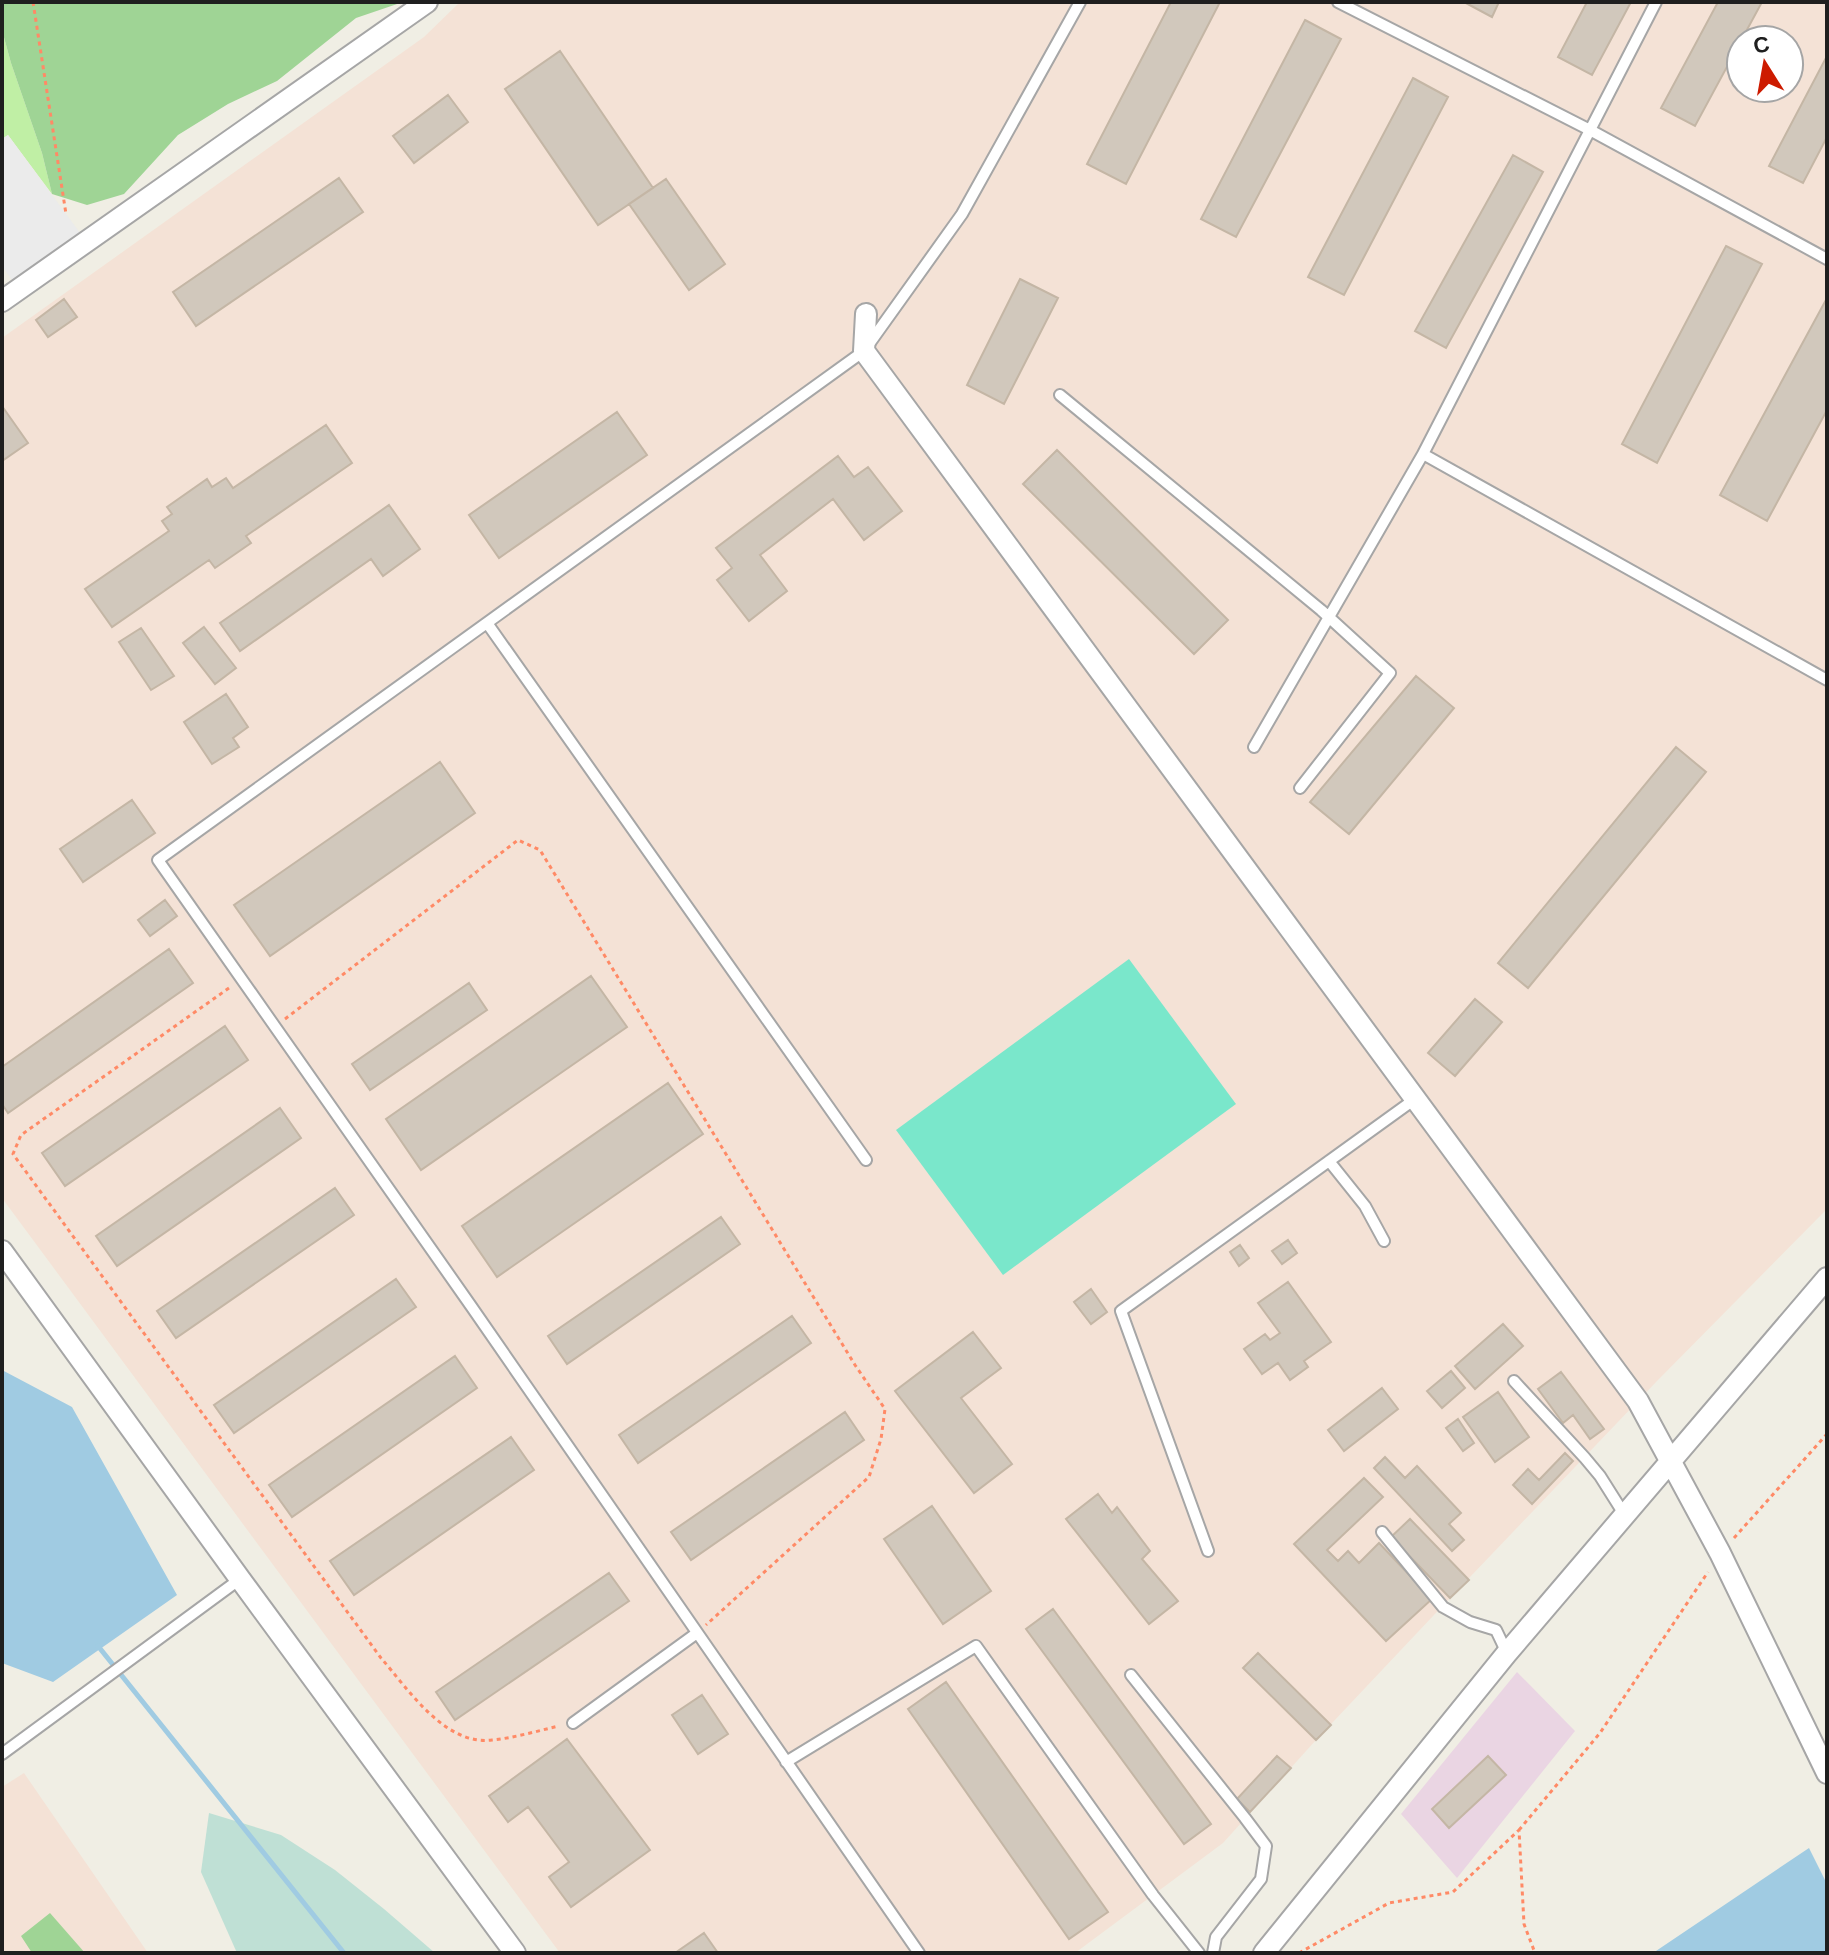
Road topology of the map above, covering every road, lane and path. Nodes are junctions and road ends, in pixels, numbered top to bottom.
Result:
1 (33, 2) edge
2 (427, 2) edge
3 (1080, 2) edge
4 (1338, 2) edge
5 (1656, 2) edge
6 (1590, 130) junction
7 (66, 214) dead end
8 (1827, 259) edge
9 (2, 301) edge
10 (866, 314) dead end
11 (864, 351) junction
12 (1060, 395) dead end
13 (1423, 454) junction
14 (1329, 616) junction
15 (487, 623) junction
16 (1827, 680) edge
17 (1254, 747) dead end
18 (1300, 788) dead end
19 (242, 979) junction
20 (275, 1027) junction
21 (1415, 1099) junction
22 (866, 1160) dead end
23 (1329, 1161) junction
24 (1384, 1241) dead end
25 (2, 1251) edge
26 (1827, 1278) edge
27 (1514, 1381) dead end
28 (1827, 1434) edge
29 (1671, 1460) junction
30 (1624, 1514) junction
31 (1382, 1532) dead end
32 (1208, 1551) dead end
33 (1720, 1553) junction
34 (240, 1579) junction
35 (697, 1633) junction
36 (1507, 1653) junction
37 (1131, 1675) dead end
38 (573, 1723) joint
39 (2, 1754) edge
40 (786, 1762) junction
41 (1827, 1773) edge
42 (1519, 1830) junction
43 (515, 1953) edge
44 (919, 1953) edge
45 (1199, 1953) edge
46 (1213, 1953) edge
47 (1264, 1953) edge
48 (1299, 1953) edge
49 (1535, 1953) edge

1 - 7 path
2 - 9 street
3 - 11 lane
4 - 6 lane
5 - 6 lane
6 - 8 lane
6 - 13 lane
10 - 11 street
11 - 15 lane
11 - 21 street
12 - 14 lane
13 - 14 lane
13 - 16 lane
14 - 17 lane
14 - 18 lane
15 - 19 lane
15 - 22 lane
19 - 20 lane
19 - 38 path
20 - 35 lane
20 - 35 path
21 - 23 lane
21 - 29 street
23 - 24 lane
23 - 32 lane
25 - 34 street
26 - 29 street
27 - 30 lane
28 - 33 path
29 - 30 street
29 - 33 street
30 - 36 street
31 - 36 lane
33 - 41 street
33 - 42 path
34 - 39 lane
34 - 43 street
35 - 38 lane
35 - 40 lane
36 - 47 street
37 - 46 lane
40 - 44 lane
40 - 45 lane
42 - 48 path
42 - 49 path

